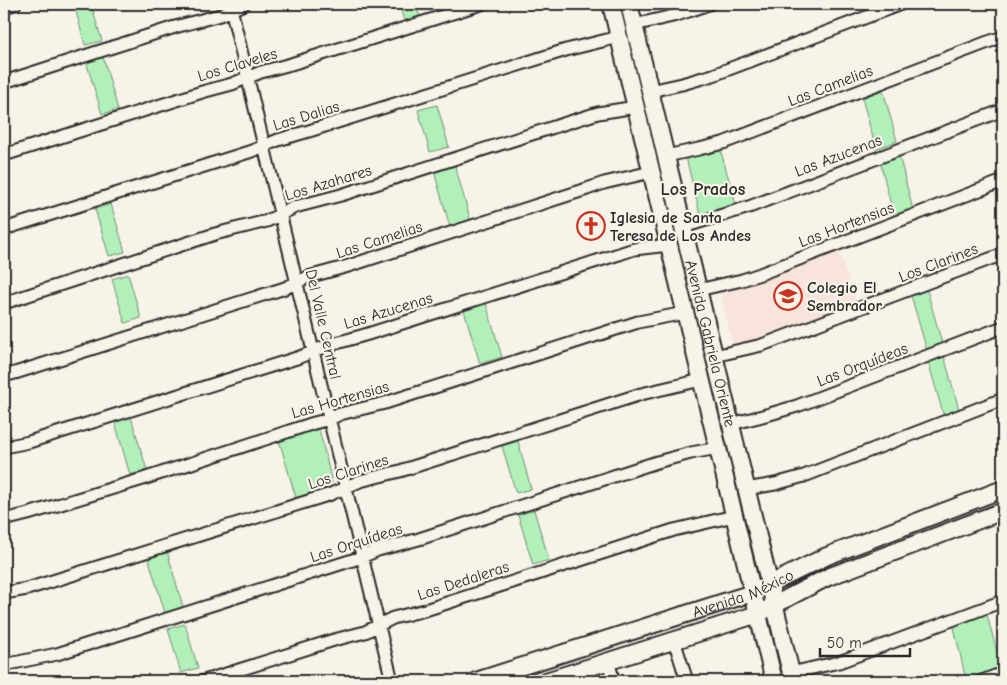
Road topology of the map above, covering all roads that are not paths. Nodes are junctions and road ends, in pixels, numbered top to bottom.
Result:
1 (14, 4) edge
2 (244, 4) edge
3 (481, 4) edge
4 (611, 4) edge
5 (629, 4) edge
6 (709, 4) edge
7 (901, 4) edge
8 (4, 7) edge
9 (231, 7) edge
10 (634, 25) junction
11 (619, 37) junction
12 (1003, 37) edge
13 (248, 77) junction
14 (4, 82) edge
15 (650, 91) junction
16 (636, 106) junction
17 (1003, 110) edge
18 (264, 146) junction
19 (4, 155) edge
20 (666, 156) junction
21 (652, 172) junction
22 (1003, 182) edge
23 (280, 214) junction
24 (683, 227) junction
25 (4, 229) edge
26 (669, 245) junction
27 (1003, 254) edge
28 (297, 282) junction
29 (698, 290) junction
30 (4, 303) edge
31 (685, 313) junction
32 (1003, 327) edge
33 (313, 351) junction
34 (714, 356) junction
35 (4, 376) edge
36 (701, 380) junction
37 (1003, 399) edge
38 (330, 420) junction
39 (730, 424) junction
40 (4, 448) edge
41 (718, 448) junction
42 (346, 487) junction
43 (746, 489) junction
44 (1003, 489) edge
45 (1003, 511) edge
46 (734, 516) junction
47 (4, 520) edge
48 (362, 557) junction
49 (769, 584) junction
50 (4, 593) edge
51 (752, 593) junction
52 (1003, 600) edge
53 (775, 605) junction
54 (758, 614) junction
55 (379, 625) junction
56 (674, 640) junction
57 (608, 662) junction
58 (4, 665) edge
59 (1003, 673) edge
60 (792, 677) edge
61 (204, 681) edge
62 (392, 681) edge
63 (476, 681) edge
64 (546, 681) edge
65 (614, 681) edge
66 (687, 681) edge
67 (774, 681) edge
68 (982, 681) edge

1 - 8 street
2 - 9 street
3 - 13 street, Los Claveles
4 - 11 main road, Avenida Gabriela Oriente
5 - 10 main road, Avenida Gabriela Oriente
6 - 10 street
7 - 15 street
9 - 13 street, Del Valle Central
9 - 14 street
10 - 15 main road, Avenida Gabriela Oriente
11 - 16 main road, Avenida Gabriela Oriente
11 - 18 street, Las Dalias
12 - 20 street, Las Camelias
13 - 18 street, Del Valle Central
13 - 19 street, Los Claveles
15 - 20 main road, Avenida Gabriela Oriente
16 - 21 main road, Avenida Gabriela Oriente
16 - 23 street, Los Azahares
17 - 24 street, Las Azucenas
18 - 23 street, Del Valle Central
18 - 25 street, Las Dalias
20 - 24 main road, Avenida Gabriela Oriente
21 - 26 main road, Avenida Gabriela Oriente
21 - 28 street, Las Camelias
22 - 29 street, Las Hortensias
23 - 28 street, Del Valle Central
23 - 30 street, Los Azahares
24 - 29 main road, Avenida Gabriela Oriente
26 - 31 main road, Avenida Gabriela Oriente
26 - 33 street, Las Azucenas
27 - 34 street, Los Clarines
28 - 33 street, Del Valle Central
28 - 35 street, Las Camelias
29 - 34 main road, Avenida Gabriela Oriente
31 - 36 main road, Avenida Gabriela Oriente
31 - 38 street, Las Hortensias
32 - 39 street, Las Orquídeas
33 - 38 street, Del Valle Central
33 - 40 street, Las Azucenas
34 - 39 main road, Avenida Gabriela Oriente
36 - 41 main road, Avenida Gabriela Oriente
36 - 42 street, Los Clarines
37 - 43 street
38 - 42 street, Del Valle Central
38 - 47 street, Las Hortensias
39 - 43 main road, Avenida Gabriela Oriente
41 - 46 main road, Avenida Gabriela Oriente
41 - 48 street, Las Orquídeas
42 - 48 street, Del Valle Central
42 - 50 street, Los Clarines
43 - 49 main road, Avenida Gabriela Oriente
44 - 49 main road, Avenida México
45 - 53 main road, Avenida México
46 - 51 main road, Avenida Gabriela Oriente
46 - 55 street, Las Dedaleras
48 - 55 street, Del Valle Central
48 - 58 street, Las Orquídeas
49 - 51 main road, Avenida México
49 - 53 main road, Avenida Gabriela Oriente
51 - 54 main road, Avenida Gabriela Oriente
51 - 63 main road, Avenida México
52 - 60 street
53 - 54 main road, Avenida México
53 - 60 main road, Avenida Gabriela Oriente
54 - 56 main road, Avenida México
54 - 67 main road, Avenida Gabriela Oriente
55 - 61 street, Las Dedaleras
55 - 62 street, Del Valle Central
56 - 57 main road, Avenida México
56 - 66 street
57 - 64 main road, Avenida México
57 - 65 street
59 - 68 street

